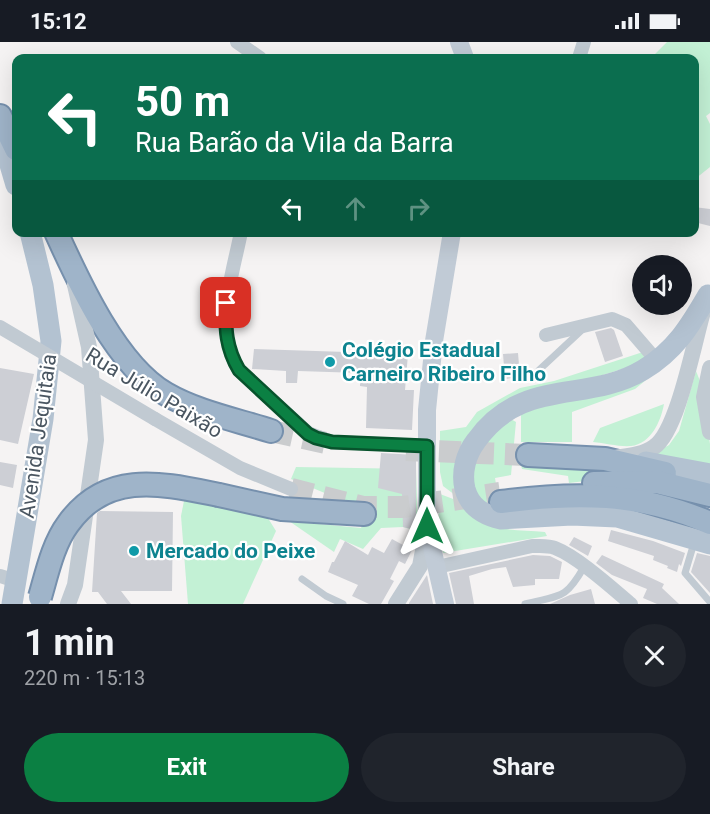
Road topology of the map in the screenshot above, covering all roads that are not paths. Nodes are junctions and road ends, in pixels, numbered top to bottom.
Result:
1 (237, 42) edge
2 (254, 54) edge
3 (0, 116) edge
4 (0, 129) edge
5 (12, 141) edge
6 (12, 171) edge
7 (31, 237) edge
8 (58, 237) edge
9 (240, 237) edge
10 (451, 237) edge
11 (71, 266) junction
12 (709, 290) edge
13 (586, 326) junction
14 (0, 327) edge
15 (546, 335) dead end
16 (689, 360) junction
17 (657, 361) junction
18 (539, 370) dead end
19 (708, 376) edge
20 (271, 431) tunnel mouth
21 (710, 432) edge
22 (427, 446) junction
23 (528, 455) tunnel mouth
24 (605, 459) junction
25 (710, 474) edge
26 (614, 483) junction
27 (710, 486) edge
28 (291, 489) tunnel mouth
29 (89, 494) junction
30 (127, 494) dead end
31 (710, 495) edge
32 (710, 504) edge
33 (364, 514) dead end
34 (710, 523) edge
35 (702, 542) edge
36 (429, 566) junction
37 (584, 567) junction
38 (8, 579) edge
39 (302, 579) dead end
40 (75, 585) junction
41 (39, 600) edge
42 (710, 602) edge
43 (12, 604) edge
44 (68, 604) edge
45 (84, 604) edge
46 (343, 604) edge
47 (396, 604) edge
48 (445, 604) edge
49 (525, 604) edge
50 (631, 604) edge

1 - 2 street
3 - 5 highway
4 - 6 main road
7 - 38 main road, Avenida Jequitaia
8 - 11 highway
9 - 22 street
10 - 22 main road
11 - 20 highway
11 - 29 street
12 - 16 street
12 - 17 main road
13 - 15 street
13 - 17 street
13 - 18 lane
14 - 28 street, Rua Júlio Paixão, bridge
16 - 17 street
16 - 19 street
16 - 24 street
17 - 35 main road
19 - 21 street
22 - 36 main road
23 - 24 highway
24 - 25 main road
24 - 27 highway
26 - 31 highway
26 - 32 highway
26 - 34 highway
29 - 30 lane
29 - 40 street
33 - 41 highway, bridge
35 - 42 lane
36 - 37 street
36 - 47 street
36 - 48 main road
37 - 49 lane
37 - 50 street
38 - 43 main road, Avenida Jequitaia
39 - 46 lane
40 - 44 street
40 - 45 street

